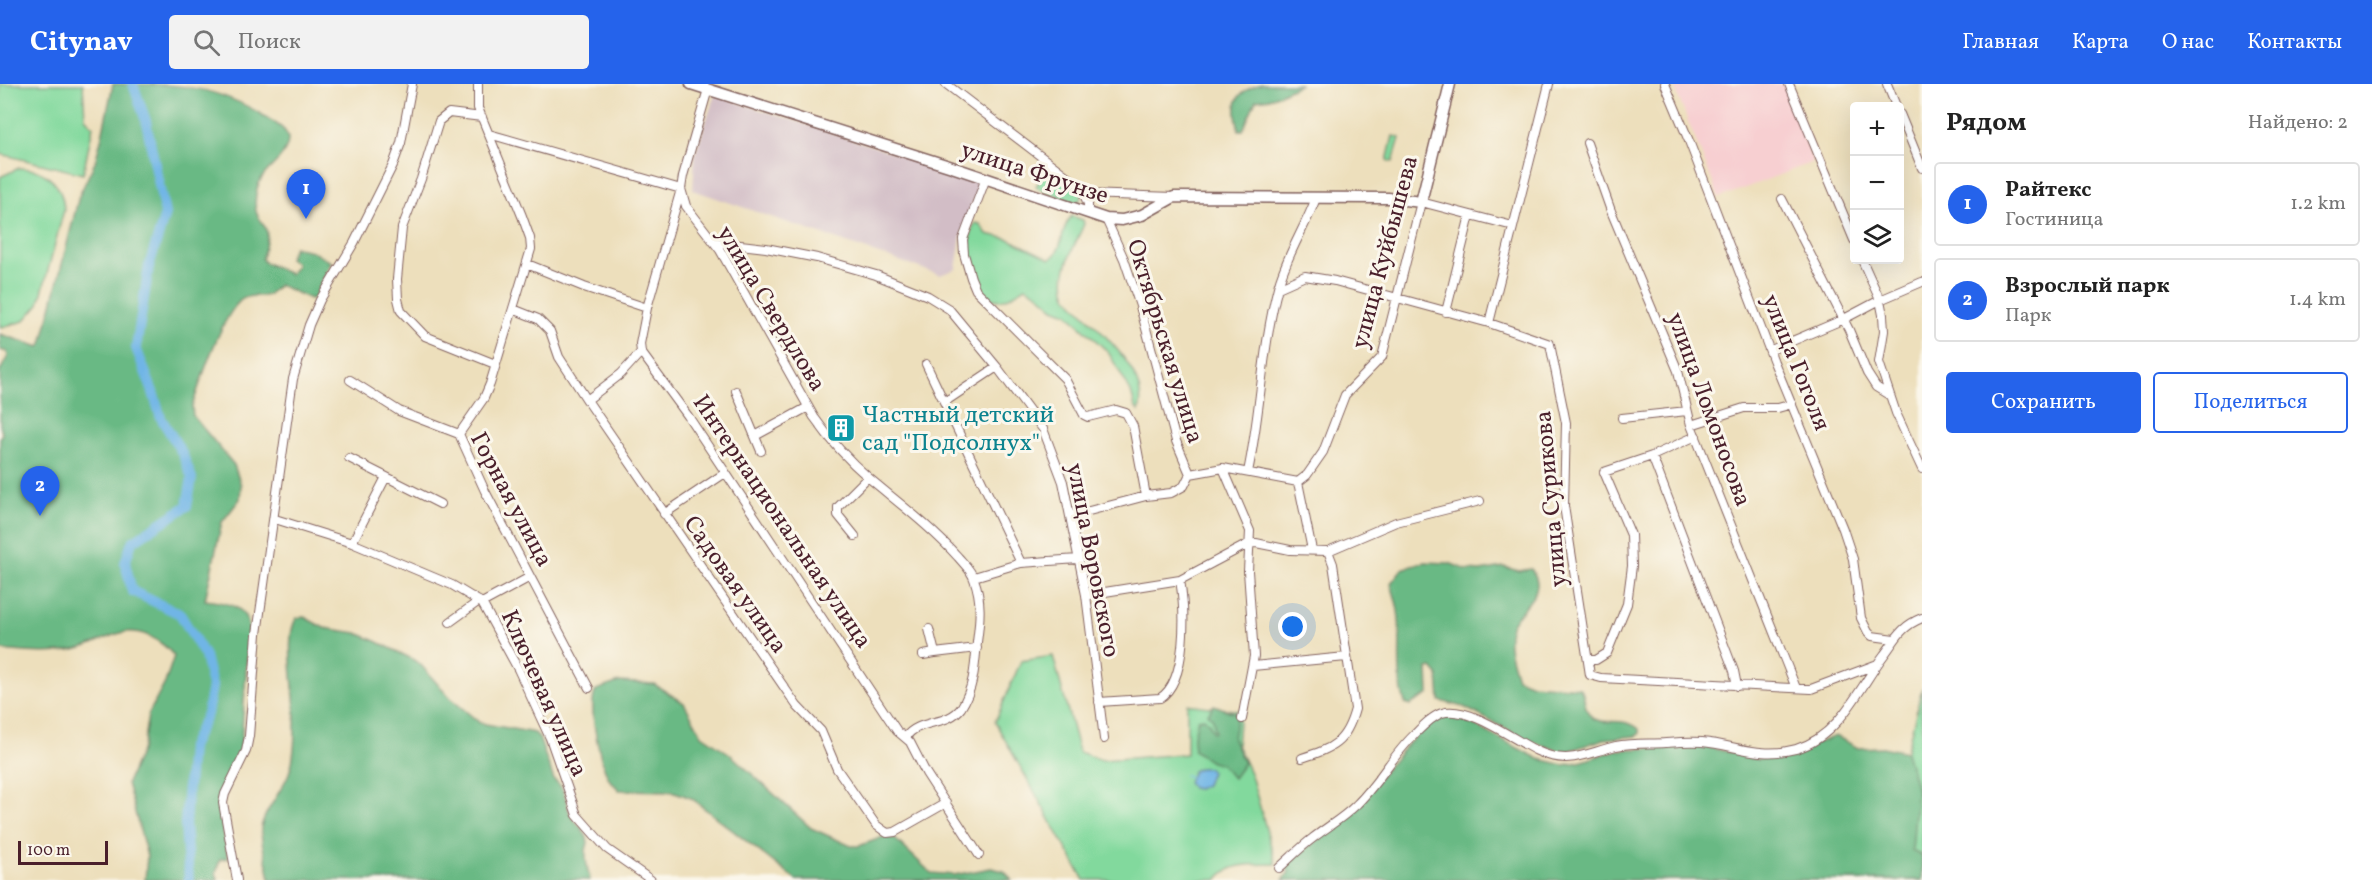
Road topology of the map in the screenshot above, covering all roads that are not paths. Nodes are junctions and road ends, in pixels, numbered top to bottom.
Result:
1 (412, 84) edge
2 (478, 84) edge
3 (691, 84) edge
4 (946, 84) edge
5 (1450, 84) edge
6 (1549, 84) edge
7 (1665, 84) edge
8 (1789, 84) edge
9 (1887, 84) edge
10 (709, 87) edge
11 (1894, 102) edge
12 (482, 117) junction
13 (1904, 126) edge
14 (489, 134) junction
15 (1587, 143) dead end
16 (1922, 168) edge
17 (986, 178) junction
18 (681, 189) junction
19 (1085, 194) junction
20 (1174, 197) junction
21 (1316, 198) junction
22 (1782, 200) dead end
23 (1421, 202) junction
24 (1088, 213) junction
25 (1470, 215) junction
26 (1106, 219) junction
27 (1513, 226) junction
28 (1850, 230) edge
29 (715, 242) junction
30 (527, 264) junction
31 (1864, 264) edge
32 (1922, 282) edge
33 (1278, 288) junction
34 (1397, 299) junction
35 (1880, 300) junction
36 (647, 308) junction
37 (513, 309) junction
38 (1446, 312) junction
39 (1842, 320) junction
40 (1489, 323) junction
41 (1771, 350) junction
42 (641, 352) junction
43 (495, 364) junction
44 (926, 364) dead end
45 (997, 367) junction
46 (350, 380) dead end
47 (736, 391) dead end
48 (1889, 395) junction
49 (587, 400) junction
50 (946, 401) junction
51 (1792, 404) junction
52 (808, 406) junction
53 (1687, 411) junction
54 (1622, 418) dead end
55 (1691, 425) junction
56 (459, 434) junction
57 (755, 436) junction
58 (1696, 436) junction
59 (761, 451) dead end
60 (1652, 456) junction
61 (349, 458) dead end
62 (1223, 468) junction
63 (1922, 469) edge
64 (1248, 472) junction
65 (725, 473) junction
66 (1190, 474) junction
67 (386, 477) junction
68 (868, 477) junction
69 (1298, 482) junction
70 (1146, 496) junction
71 (1480, 501) dead end
72 (440, 504) dead end
73 (664, 514) junction
74 (1070, 516) junction
75 (275, 519) junction
76 (855, 536) dead end
77 (352, 543) junction
78 (1248, 544) junction
79 (1312, 550) junction
80 (1328, 550) junction
81 (1078, 560) junction
82 (1022, 563) junction
83 (530, 577) junction
84 (974, 577) junction
85 (1180, 580) junction
86 (1086, 595) junction
87 (480, 602) junction
88 (1922, 618) edge
89 (450, 622) dead end
90 (929, 629) dead end
91 (1894, 639) junction
92 (977, 648) junction
93 (935, 653) junction
94 (923, 655) dead end
95 (1346, 657) junction
96 (1588, 660) junction
97 (1875, 664) junction
98 (1253, 666) junction
99 (1737, 686) junction
100 (589, 688) dead end
101 (1796, 688) junction
102 (1099, 702) junction
103 (1242, 719) dead end
104 (906, 737) junction
105 (1104, 738) dead end
106 (1302, 758) dead end
107 (946, 803) junction
108 (979, 855) dead end
109 (1279, 868) dead end
110 (237, 880) edge
111 (651, 880) edge

1 - 75 street
2 - 12 street
3 - 10 main road, улица Фрунзе
4 - 19 street
5 - 23 main road, улица Куйбышева
6 - 27 street
7 - 41 street, улица Гоголя
8 - 28 street
9 - 11 street
10 - 17 main road, улица Фрунзе
10 - 18 street
12 - 14 street
12 - 43 street
13 - 16 street
14 - 18 street
14 - 30 street
15 - 53 street, улица Ломоносова
17 - 24 main road, улица Фрунзе
17 - 70 street
18 - 29 street, улица Свердлова
18 - 36 street
19 - 20 street
19 - 24 street
20 - 21 main road, улица Фрунзе
20 - 26 main road, улица Фрунзе
21 - 23 main road, улица Фрунзе
21 - 33 street
22 - 39 street
23 - 25 street, улица Фрунзе
23 - 34 street, улица Куйбышева
24 - 26 main road, улица Фрунзе
25 - 27 street, улица Фрунзе
25 - 38 street
26 - 66 street, Октябрьская улица
27 - 40 street
29 - 45 street, улица Воровского
29 - 52 street, улица Свердлова
30 - 36 street
30 - 37 street
31 - 35 street
32 - 35 street
33 - 34 street
33 - 64 street
34 - 38 street
34 - 69 street, улица Куйбышева
35 - 39 street
35 - 48 street
36 - 42 street
37 - 43 street
37 - 49 street, Садовая улица
38 - 40 street
39 - 41 street
39 - 48 street
40 - 96 street, улица Сурикова
41 - 51 street, улица Гоголя
42 - 49 street
42 - 65 street, Интернациональная улица
43 - 56 street
44 - 50 street
45 - 50 street
45 - 74 street, улица Воровского
46 - 56 street, Горная улица
47 - 57 street
48 - 63 street
49 - 73 street, Садовая улица
50 - 82 street
51 - 55 street
51 - 91 street, улица Гоголя
52 - 57 street
52 - 68 street, улица Свердлова
53 - 54 street
53 - 55 street, улица Ломоносова
55 - 58 street, улица Ломоносова
56 - 83 street, Горная улица
57 - 59 street
58 - 60 street
58 - 101 street, улица Ломоносова
60 - 96 street
60 - 99 street
61 - 67 street
62 - 64 street
62 - 66 street
62 - 78 street, Октябрьская улица
64 - 69 street
65 - 73 street
65 - 104 street, Интернациональная улица
66 - 70 street
67 - 72 street
67 - 77 street
68 - 76 street
68 - 84 street, улица Свердлова
69 - 79 street
70 - 74 street
71 - 80 street
73 - 107 street, Садовая улица
74 - 81 street, улица Воровского
75 - 77 street, Ключевая улица
75 - 110 street
77 - 87 street, Ключевая улица
78 - 79 street
78 - 85 street
78 - 98 street, Октябрьская улица
79 - 80 street
80 - 95 street
81 - 82 street
81 - 86 street, улица Воровского
82 - 84 street
83 - 87 street
83 - 100 street, Горная улица
84 - 92 street, улица Свердлова
85 - 86 street
85 - 102 street
86 - 102 street, улица Воровского
87 - 89 street
87 - 111 street, Ключевая улица
88 - 91 street
90 - 93 street
91 - 97 street
92 - 93 street
92 - 104 street, улица Свердлова
93 - 94 street
95 - 98 street
95 - 106 street
96 - 99 street
97 - 101 street
97 - 109 street
98 - 103 street, Октябрьская улица
99 - 101 street
102 - 105 street, улица Воровского
104 - 107 street, Интернациональная улица
107 - 108 street, Интернациональная улица

